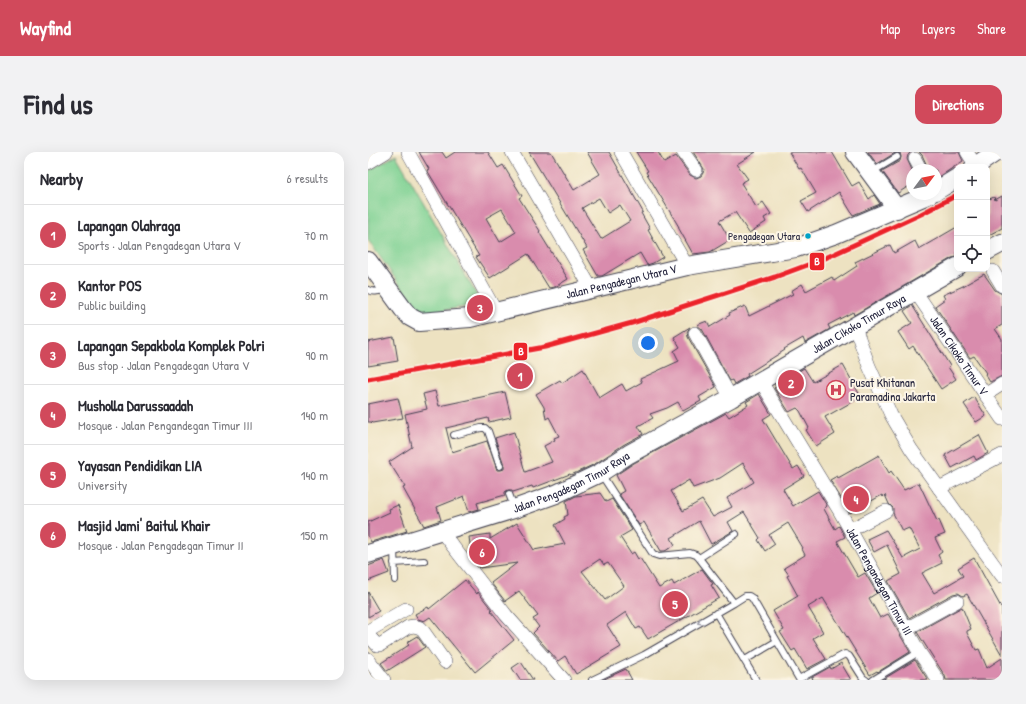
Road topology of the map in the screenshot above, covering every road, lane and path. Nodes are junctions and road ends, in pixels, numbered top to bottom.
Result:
1 (386, 152) edge
2 (408, 152) edge
3 (512, 152) edge
4 (621, 152) edge
5 (683, 152) edge
6 (855, 152) edge
7 (996, 152) edge
8 (897, 157) dead end
9 (972, 162) edge
10 (368, 163) edge
11 (696, 170) dead end
12 (871, 173) junction
13 (954, 180) edge
14 (942, 187) edge
15 (917, 200) edge
16 (897, 209) junction
17 (1002, 243) edge
18 (990, 249) edge
19 (368, 261) edge
20 (686, 266) junction
21 (954, 269) edge
22 (993, 271) dead end
23 (602, 286) junction
24 (1002, 286) edge
25 (387, 288) junction
26 (368, 290) edge
27 (915, 291) junction
28 (496, 312) junction
29 (855, 327) junction
30 (695, 333) dead end
31 (760, 380) junction
32 (1002, 384) edge
33 (985, 395) junction
34 (731, 398) junction
35 (1002, 419) edge
36 (454, 435) dead end
37 (1002, 455) edge
38 (500, 466) dead end
39 (600, 473) junction
40 (939, 488) junction
41 (886, 511) dead end
42 (850, 530) junction
43 (441, 531) junction
44 (736, 534) dead end
45 (394, 546) junction
46 (368, 554) edge
47 (699, 558) junction
48 (424, 561) dead end
49 (394, 563) junction
50 (1002, 576) edge
51 (395, 580) dead end
52 (957, 601) dead end
53 (734, 603) junction
54 (406, 609) dead end
55 (716, 613) junction
56 (906, 629) junction
57 (368, 631) edge
58 (368, 635) edge
59 (777, 641) junction
60 (919, 652) junction
61 (368, 659) edge
62 (745, 660) junction
63 (445, 662) dead end
64 (798, 679) edge
65 (384, 680) edge
66 (564, 680) edge
67 (592, 680) edge
68 (756, 680) edge
69 (866, 680) edge
70 (873, 680) edge
71 (938, 680) edge

1 - 10 street
2 - 28 street
3 - 23 street
4 - 20 street
5 - 11 street
6 - 12 street
7 - 9 street
8 - 12 lane
12 - 16 street
13 - 14 street
15 - 16 street
16 - 20 street, Jalan Pengadegan Utara V
17 - 18 street
19 - 25 street, Jalan Pengadegan Utara V
20 - 23 street, Jalan Pengadegan Utara V
21 - 27 street, Jalan Cikoko Timur Raya
22 - 24 street
23 - 28 street, Jalan Pengadegan Utara V
25 - 26 lane
25 - 28 street, Jalan Pengadegan Utara V
27 - 29 street, Jalan Cikoko Timur Raya
27 - 33 street, Jalan Cikoko Timur V
29 - 31 street, Jalan Cikoko Timur Raya
29 - 40 street
30 - 34 street
31 - 34 street, Jalan Pengadegan Timur Raya
31 - 42 street, Jalan Pengandegan Timur III
32 - 33 street
33 - 35 street, Jalan Cikoko Timur V
34 - 39 street, Jalan Pengadegan Timur Raya
36 - 38 lane
37 - 40 street
39 - 43 street, Jalan Pengadegan Timur Raya
39 - 47 lane
40 - 50 street
41 - 42 street
42 - 56 street, Jalan Pengandegan Timur III
43 - 45 street, Jalan Pengadegan Timur Raya
43 - 66 street
44 - 47 lane
45 - 46 street, Jalan Pengadegan Timur Raya
45 - 49 lane
47 - 53 lane
48 - 49 lane
49 - 51 lane
52 - 56 street
53 - 55 lane
53 - 59 lane
54 - 57 street
55 - 62 lane
55 -> 67 lane
56 - 60 street, Jalan Pengandegan Timur III
58 - 63 street
59 - 62 lane
59 - 64 lane
60 - 70 lane
60 - 71 street, Jalan Pengandegan Timur III
61 - 65 street
62 - 68 lane
64 - 69 lane

